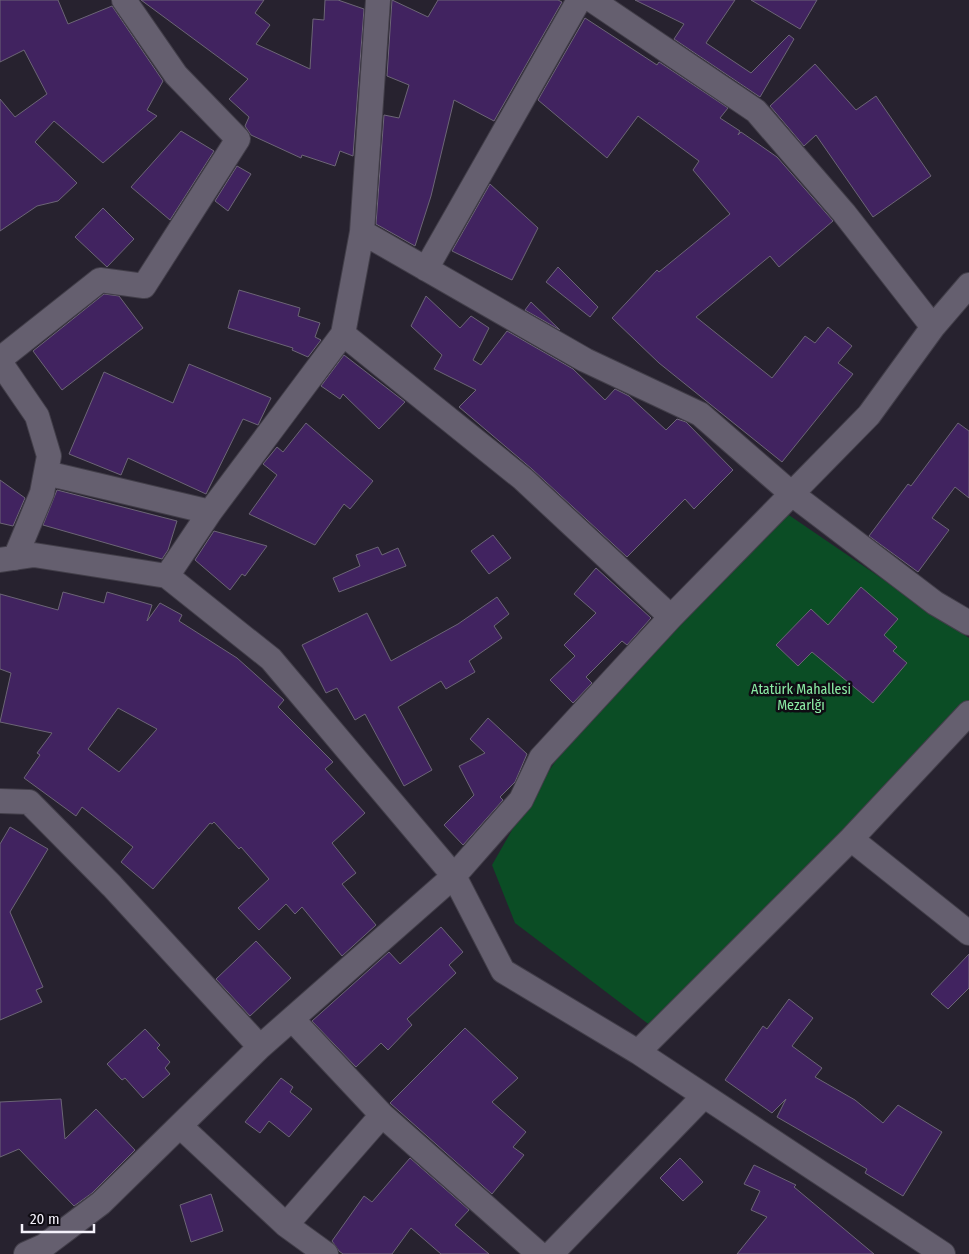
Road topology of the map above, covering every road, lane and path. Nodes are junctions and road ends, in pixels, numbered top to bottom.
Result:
1 (124, 0) edge
2 (378, 0) edge
3 (579, 0) edge
4 (592, 0) edge
5 (362, 232) junction
6 (426, 269) junction
7 (969, 285) edge
8 (933, 327) junction
9 (343, 334) junction
10 (0, 361) edge
11 (46, 473) junction
12 (792, 494) junction
13 (210, 512) junction
14 (8, 558) edge
15 (167, 576) junction
16 (671, 617) junction
17 (969, 623) edge
18 (969, 713) edge
19 (0, 802) edge
20 (851, 839) junction
21 (454, 876) junction
22 (969, 932) edge
23 (292, 1018) junction
24 (260, 1048) junction
25 (638, 1052) junction
26 (704, 1096) junction
27 (382, 1115) junction
28 (180, 1126) junction
29 (286, 1225) junction
30 (26, 1254) edge
31 (326, 1254) edge
32 (539, 1254) edge
33 (551, 1254) edge
34 (943, 1254) edge

1 - 10 street
2 - 5 street
3 - 6 street
4 - 8 street
5 - 6 street
5 - 9 street
6 - 12 street
7 - 8 street
8 - 12 street
9 - 13 street
9 - 16 street
10 - 11 street
11 - 13 street
11 - 14 street
12 - 16 street
12 - 17 street
13 - 15 street
14 - 15 street
15 - 21 street
16 - 21 street
18 - 20 street
19 - 24 street
20 - 22 street
20 - 25 street
21 - 23 street
21 - 25 street
23 - 24 street
23 - 27 street
24 - 28 street
25 - 26 street
26 - 33 street
26 - 34 street
27 - 29 street
27 - 32 street
28 - 29 street
28 - 30 street
29 - 31 street

